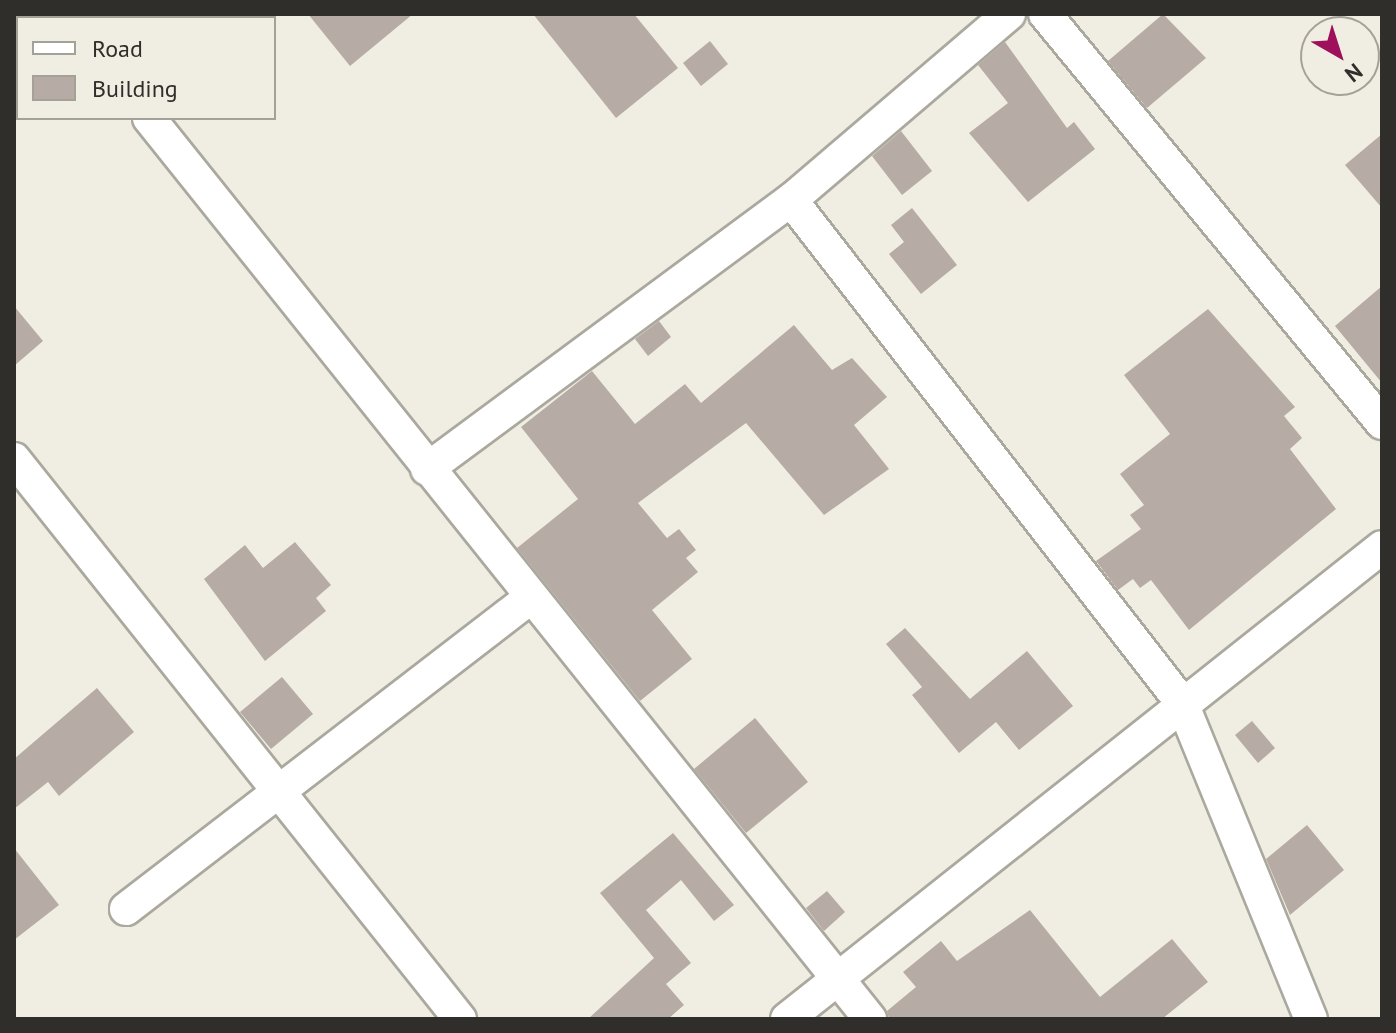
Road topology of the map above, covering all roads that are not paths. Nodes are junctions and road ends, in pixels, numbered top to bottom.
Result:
1 (1009, 14) edge
2 (1045, 14) edge
3 (151, 120) edge
4 (791, 200) junction
5 (1382, 423) edge
6 (14, 459) edge
7 (427, 469) junction
8 (1382, 547) edge
9 (530, 598) junction
10 (1182, 703) junction
11 (276, 791) junction
12 (126, 909) dead end
13 (836, 979) junction
14 (1304, 1016) edge
15 (460, 1019) edge
16 (787, 1019) edge
17 (870, 1019) edge

1 - 4 street
2 - 5 street
3 - 7 street
4 - 7 street
4 - 10 street
6 - 11 street
7 - 9 street
8 - 10 street
9 - 11 street
9 - 13 street
10 - 13 street
10 - 14 street
11 - 12 street
11 - 15 street
13 - 16 street
13 - 17 street

